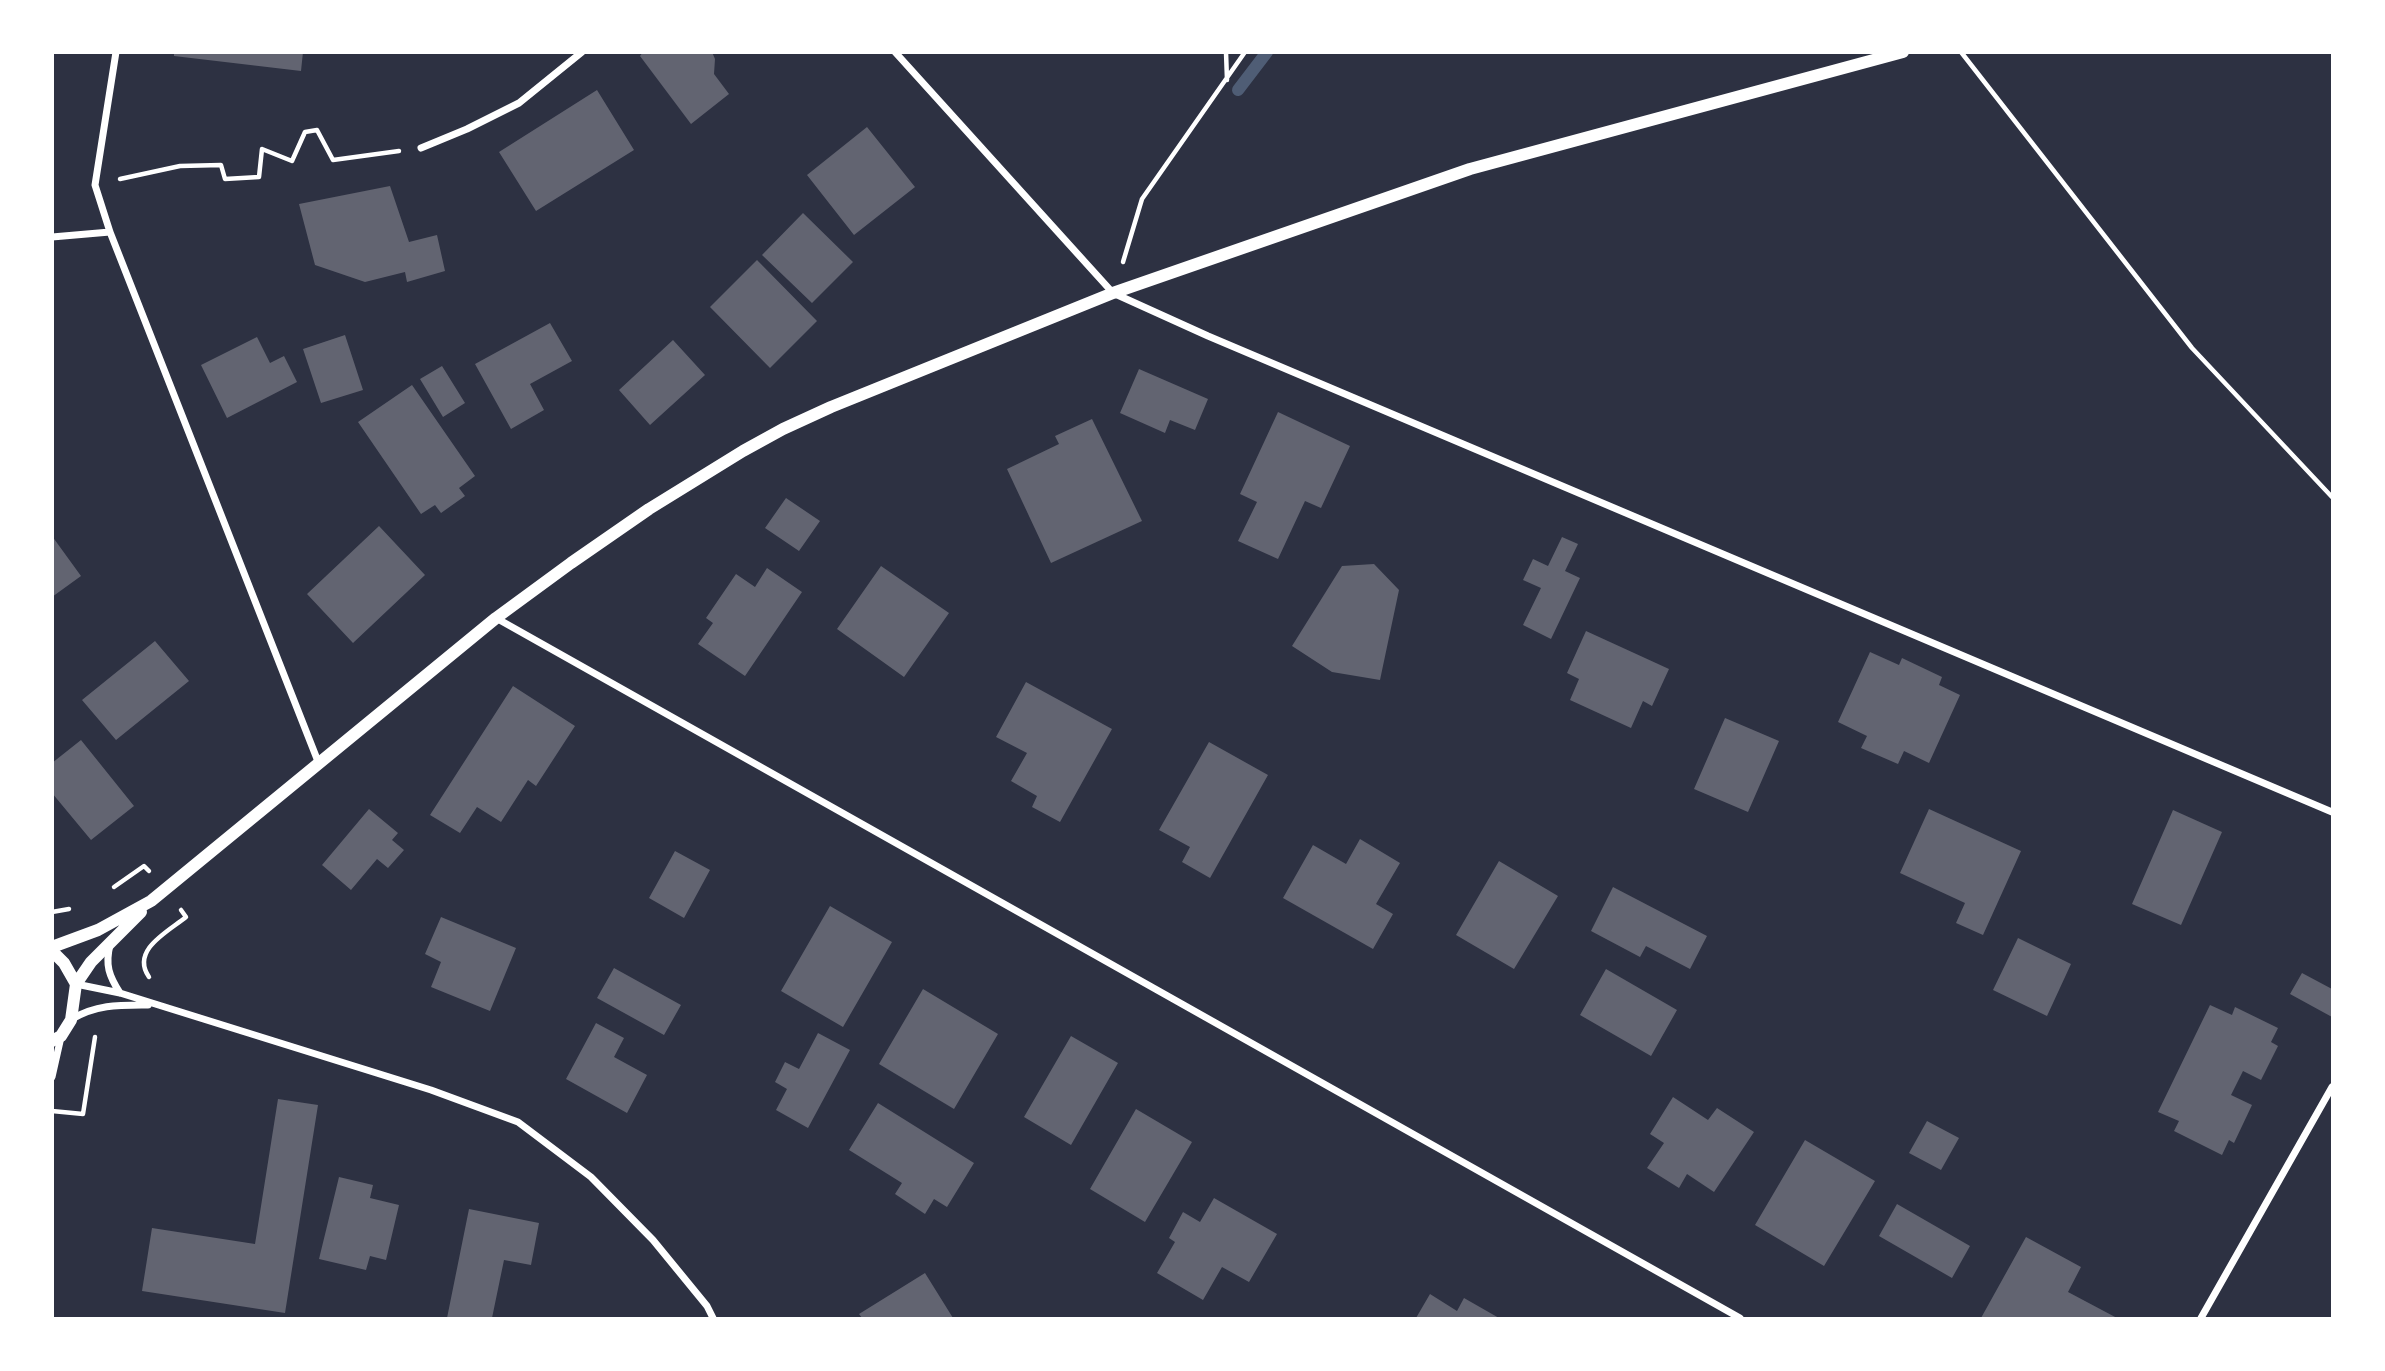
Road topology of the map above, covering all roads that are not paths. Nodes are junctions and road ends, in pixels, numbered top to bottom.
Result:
1 (116, 52) edge
2 (582, 52) edge
3 (895, 52) edge
4 (1903, 52) edge
5 (421, 148) road end
6 (110, 232) junction
7 (52, 237) edge
8 (1113, 293) junction
9 (496, 618) junction
10 (319, 765) junction
11 (2333, 812) edge
12 (151, 901) junction
13 (110, 944) junction
14 (52, 949) edge
15 (76, 984) junction
16 (120, 993) junction
17 (159, 1005) junction
18 (71, 1020) junction
19 (57, 1039) edge
20 (52, 1077) edge
21 (2333, 1087) edge
22 (713, 1318) edge
23 (1740, 1318) edge
24 (2201, 1318) edge

1 - 6 street
2 - 5 street
3 - 8 street
4 - 8 street
6 - 7 street
6 - 10 street
8 - 9 street
8 - 11 street
9 - 10 street
9 - 23 street
10 - 12 street
12 - 13 street
12 - 14 street
13 - 15 street
13 - 16 street
14 - 15 street
15 - 16 street
15 - 18 street
16 - 17 street
17 - 18 street
17 - 22 street
18 - 19 street
19 - 20 street
21 - 24 street

